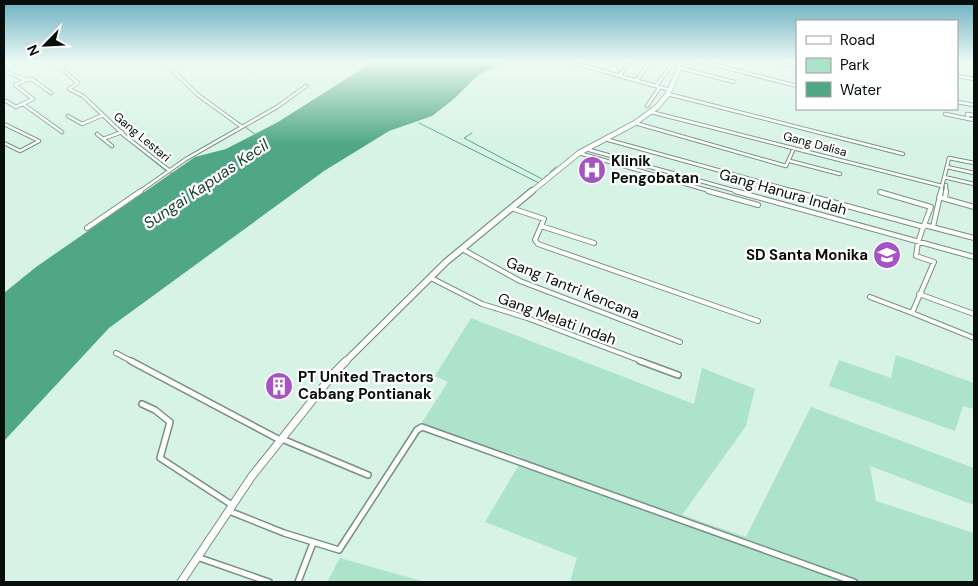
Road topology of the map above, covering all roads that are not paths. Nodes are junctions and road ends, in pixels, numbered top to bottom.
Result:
1 (21, 89) edge
2 (46, 89) edge
3 (70, 89) edge
4 (192, 89) edge
5 (301, 89) edge
6 (656, 89) edge
7 (664, 89) edge
8 (669, 92) junction
9 (51, 93) dead end
10 (5, 101) edge
11 (958, 102) edge
12 (23, 104) junction
13 (974, 105) edge
14 (647, 106) dead end
15 (651, 112) junction
16 (945, 114) dead end
17 (103, 115) junction
18 (974, 115) edge
19 (68, 116) dead end
20 (968, 119) junction
21 (974, 120) edge
22 (634, 123) junction
23 (4, 124) edge
24 (242, 127) junction
25 (62, 132) dead end
26 (122, 132) junction
27 (97, 134) dead end
28 (103, 139) junction
29 (605, 139) junction
30 (4, 143) edge
31 (112, 146) dead end
32 (586, 148) junction
33 (794, 148) junction
34 (579, 153) junction
35 (903, 154) dead end
36 (790, 161) junction
37 (974, 163) edge
38 (946, 167) junction
39 (170, 171) junction
40 (974, 173) edge
41 (840, 174) dead end
42 (944, 177) junction
43 (974, 184) edge
44 (944, 186) junction
45 (880, 192) dead end
46 (939, 197) junction
47 (945, 199) junction
48 (758, 205) dead end
49 (974, 206) edge
50 (511, 208) junction
51 (541, 226) junction
52 (924, 226) junction
53 (932, 227) junction
54 (87, 228) dead end
55 (974, 238) edge
56 (918, 242) junction
57 (594, 243) dead end
58 (461, 249) junction
59 (974, 257) edge
60 (430, 278) junction
61 (919, 294) junction
62 (870, 297) dead end
63 (912, 313) junction
64 (974, 314) edge
65 (758, 321) dead end
66 (974, 338) edge
67 (680, 342) dead end
68 (116, 353) dead end
69 (678, 375) dead end
70 (142, 404) dead end
71 (281, 440) junction
72 (368, 475) dead end
73 (230, 508) junction
74 (313, 543) junction
75 (197, 557) junction
76 (181, 582) edge
77 (269, 582) edge
78 (298, 582) edge
79 (854, 582) edge

1 - 12 street
2 - 9 street
3 - 17 street, Gang Lestari
4 - 24 street
5 - 24 street
6 - 14 street
7 - 8 street
8 - 15 main road
8 - 35 street
10 - 12 street
11 - 13 street
12 - 25 street
15 - 22 main road
15 - 33 street, Gang Dalisa
16 - 20 street
17 - 19 street
17 - 26 street, Gang Lestari
18 - 20 street
20 - 21 street
22 - 29 main road
22 - 36 street
23 - 30 street
24 - 39 street
26 - 28 street
26 - 39 street, Gang Lestari
27 - 28 street
28 - 31 street
29 - 32 main road
29 - 52 street
32 - 34 main road
32 - 56 street, Gang Hanura Indah
33 - 36 street
33 - 44 street, Gang Dalisa
34 - 48 street
34 - 50 main road
36 - 41 street
37 - 38 street
38 - 40 street
38 - 42 street
39 - 54 street
42 - 43 street
42 - 44 street
44 - 46 street
44 - 47 street
45 - 52 street
46 - 47 street
46 - 53 street
47 - 49 street
50 - 51 street
50 - 58 main road
51 - 57 street
51 - 65 street
52 - 53 street
52 - 56 street
53 - 55 street
56 - 59 street, Gang Hanura Indah
56 - 61 street
58 - 60 main road
58 - 67 street, Gang Tantri Kencana
60 - 69 street, Gang Melati Indah
60 - 71 main road
61 - 63 street
61 - 64 street
62 - 63 street
63 - 66 street
68 - 71 street
70 - 73 street
71 - 72 street
71 - 73 main road
73 - 74 street
73 - 75 main road
74 - 78 street
74 - 79 street
75 - 76 main road
75 - 77 street

